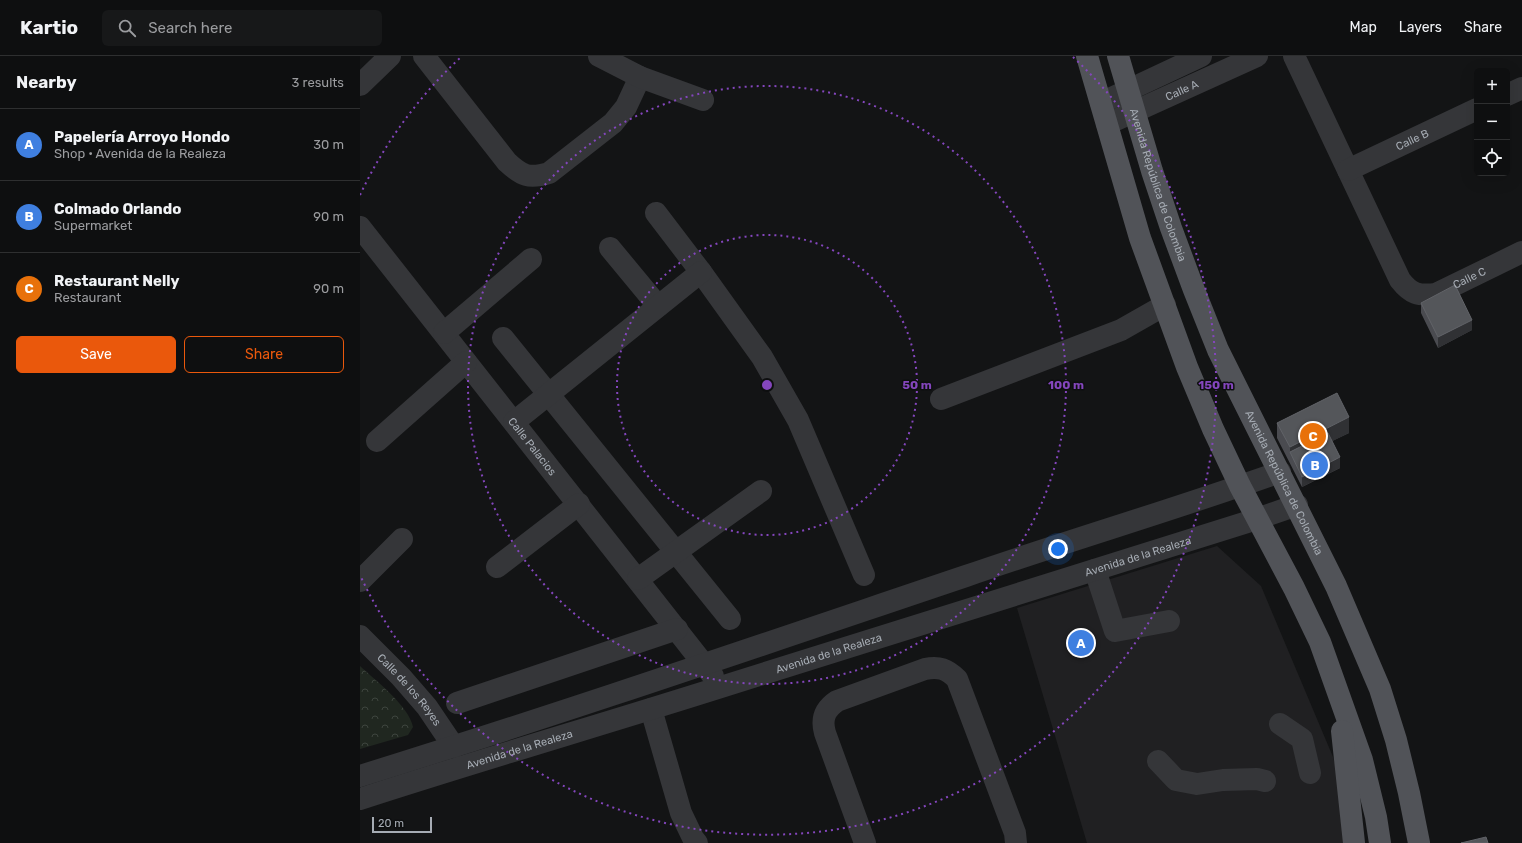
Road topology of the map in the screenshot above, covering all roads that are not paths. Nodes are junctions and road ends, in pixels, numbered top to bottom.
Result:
1 (390, 56) edge
2 (424, 56) edge
3 (599, 56) edge
4 (1087, 56) edge
5 (1118, 56) edge
6 (1202, 56) edge
7 (1257, 56) edge
8 (1294, 56) edge
9 (640, 77) junction
10 (360, 85) edge
11 (1522, 88) edge
12 (1128, 90) junction
13 (1510, 94) edge
14 (704, 100) dead end
15 (1101, 103) junction
16 (1474, 110) edge
17 (1134, 112) junction
18 (1107, 124) junction
19 (1348, 170) junction
20 (656, 213) dead end
21 (360, 227) edge
22 (610, 248) dead end
23 (1522, 252) edge
24 (531, 260) dead end
25 (701, 272) junction
26 (1165, 305) junction
27 (658, 306) junction
28 (444, 333) junction
29 (503, 338) dead end
30 (466, 362) junction
31 (549, 394) junction
32 (941, 399) dead end
33 (514, 422) junction
34 (377, 441) dead end
35 (1280, 472) junction
36 (1240, 486) junction
37 (761, 491) dead end
38 (579, 504) junction
39 (1297, 505) junction
40 (1257, 519) junction
41 (402, 539) dead end
42 (676, 552) junction
43 (498, 567) dead end
44 (1095, 570) junction
45 (864, 575) dead end
46 (638, 579) junction
47 (360, 581) edge
48 (730, 619) dead end
49 (1169, 621) dead end
50 (677, 629) junction
51 (360, 636) edge
52 (705, 664) junction
53 (721, 687) junction
54 (1339, 694) junction
55 (457, 703) dead end
56 (651, 709) junction
57 (1280, 724) dead end
58 (454, 747) junction
59 (1158, 761) dead end
60 (1310, 772) dead end
61 (360, 776) edge
62 (1265, 781) dead end
63 (360, 799) edge
64 (697, 843) edge
65 (865, 843) edge
66 (1016, 843) edge
67 (1354, 843) edge
68 (1380, 843) edge
69 (1419, 843) edge

1 - 10 street
2 - 9 street
3 - 9 street
4 - 15 main road
5 - 12 main road, Avenida República de Colombia
6 - 12 street, Calle A
7 - 17 street, Calle A
8 - 19 street
9 - 14 street
11 - 13 street
12 - 15 street, Calle A
12 - 17 main road, Avenida República de Colombia
15 - 18 main road
16 - 19 street, Calle B
17 - 18 street, Calle A
17 - 35 main road, Avenida República de Colombia
18 - 26 main road
19 - 23 street, Calle C
20 - 25 street
21 - 28 street, Calle Palacios
22 - 27 street
24 - 28 street
25 - 27 street
25 - 45 street
26 - 32 street
26 - 36 main road
27 - 31 street
28 - 30 street, Calle Palacios
29 - 31 street
30 - 33 street, Calle Palacios
30 - 34 street
31 - 33 street
31 - 42 street
33 - 38 street, Calle Palacios
35 - 36 street, Avenida de la Realeza
35 - 39 main road, Avenida República de Colombia
36 - 40 main road
36 - 52 street, Avenida de la Realeza
37 - 42 street
38 - 43 street
38 - 46 street, Calle Palacios
39 - 40 street, Avenida de la Realeza
39 - 69 main road, Avenida República de Colombia
40 - 44 street, Avenida de la Realeza
40 - 54 main road
41 - 47 street
42 - 46 street
42 - 48 street
44 - 49 street
44 - 53 street, Avenida de la Realeza
46 - 50 street, Calle Palacios
50 - 52 street, Calle Palacios
50 - 55 street
51 - 58 street, Calle de los Reyes
52 - 53 street, Calle Palacios
52 - 58 street, Avenida de la Realeza
53 - 56 street, Avenida de la Realeza
54 - 67 main road
54 - 68 main road
56 - 63 street, Avenida de la Realeza
56 - 64 street
57 - 60 street
58 - 61 street, Avenida de la Realeza
59 - 62 street
65 - 66 street

